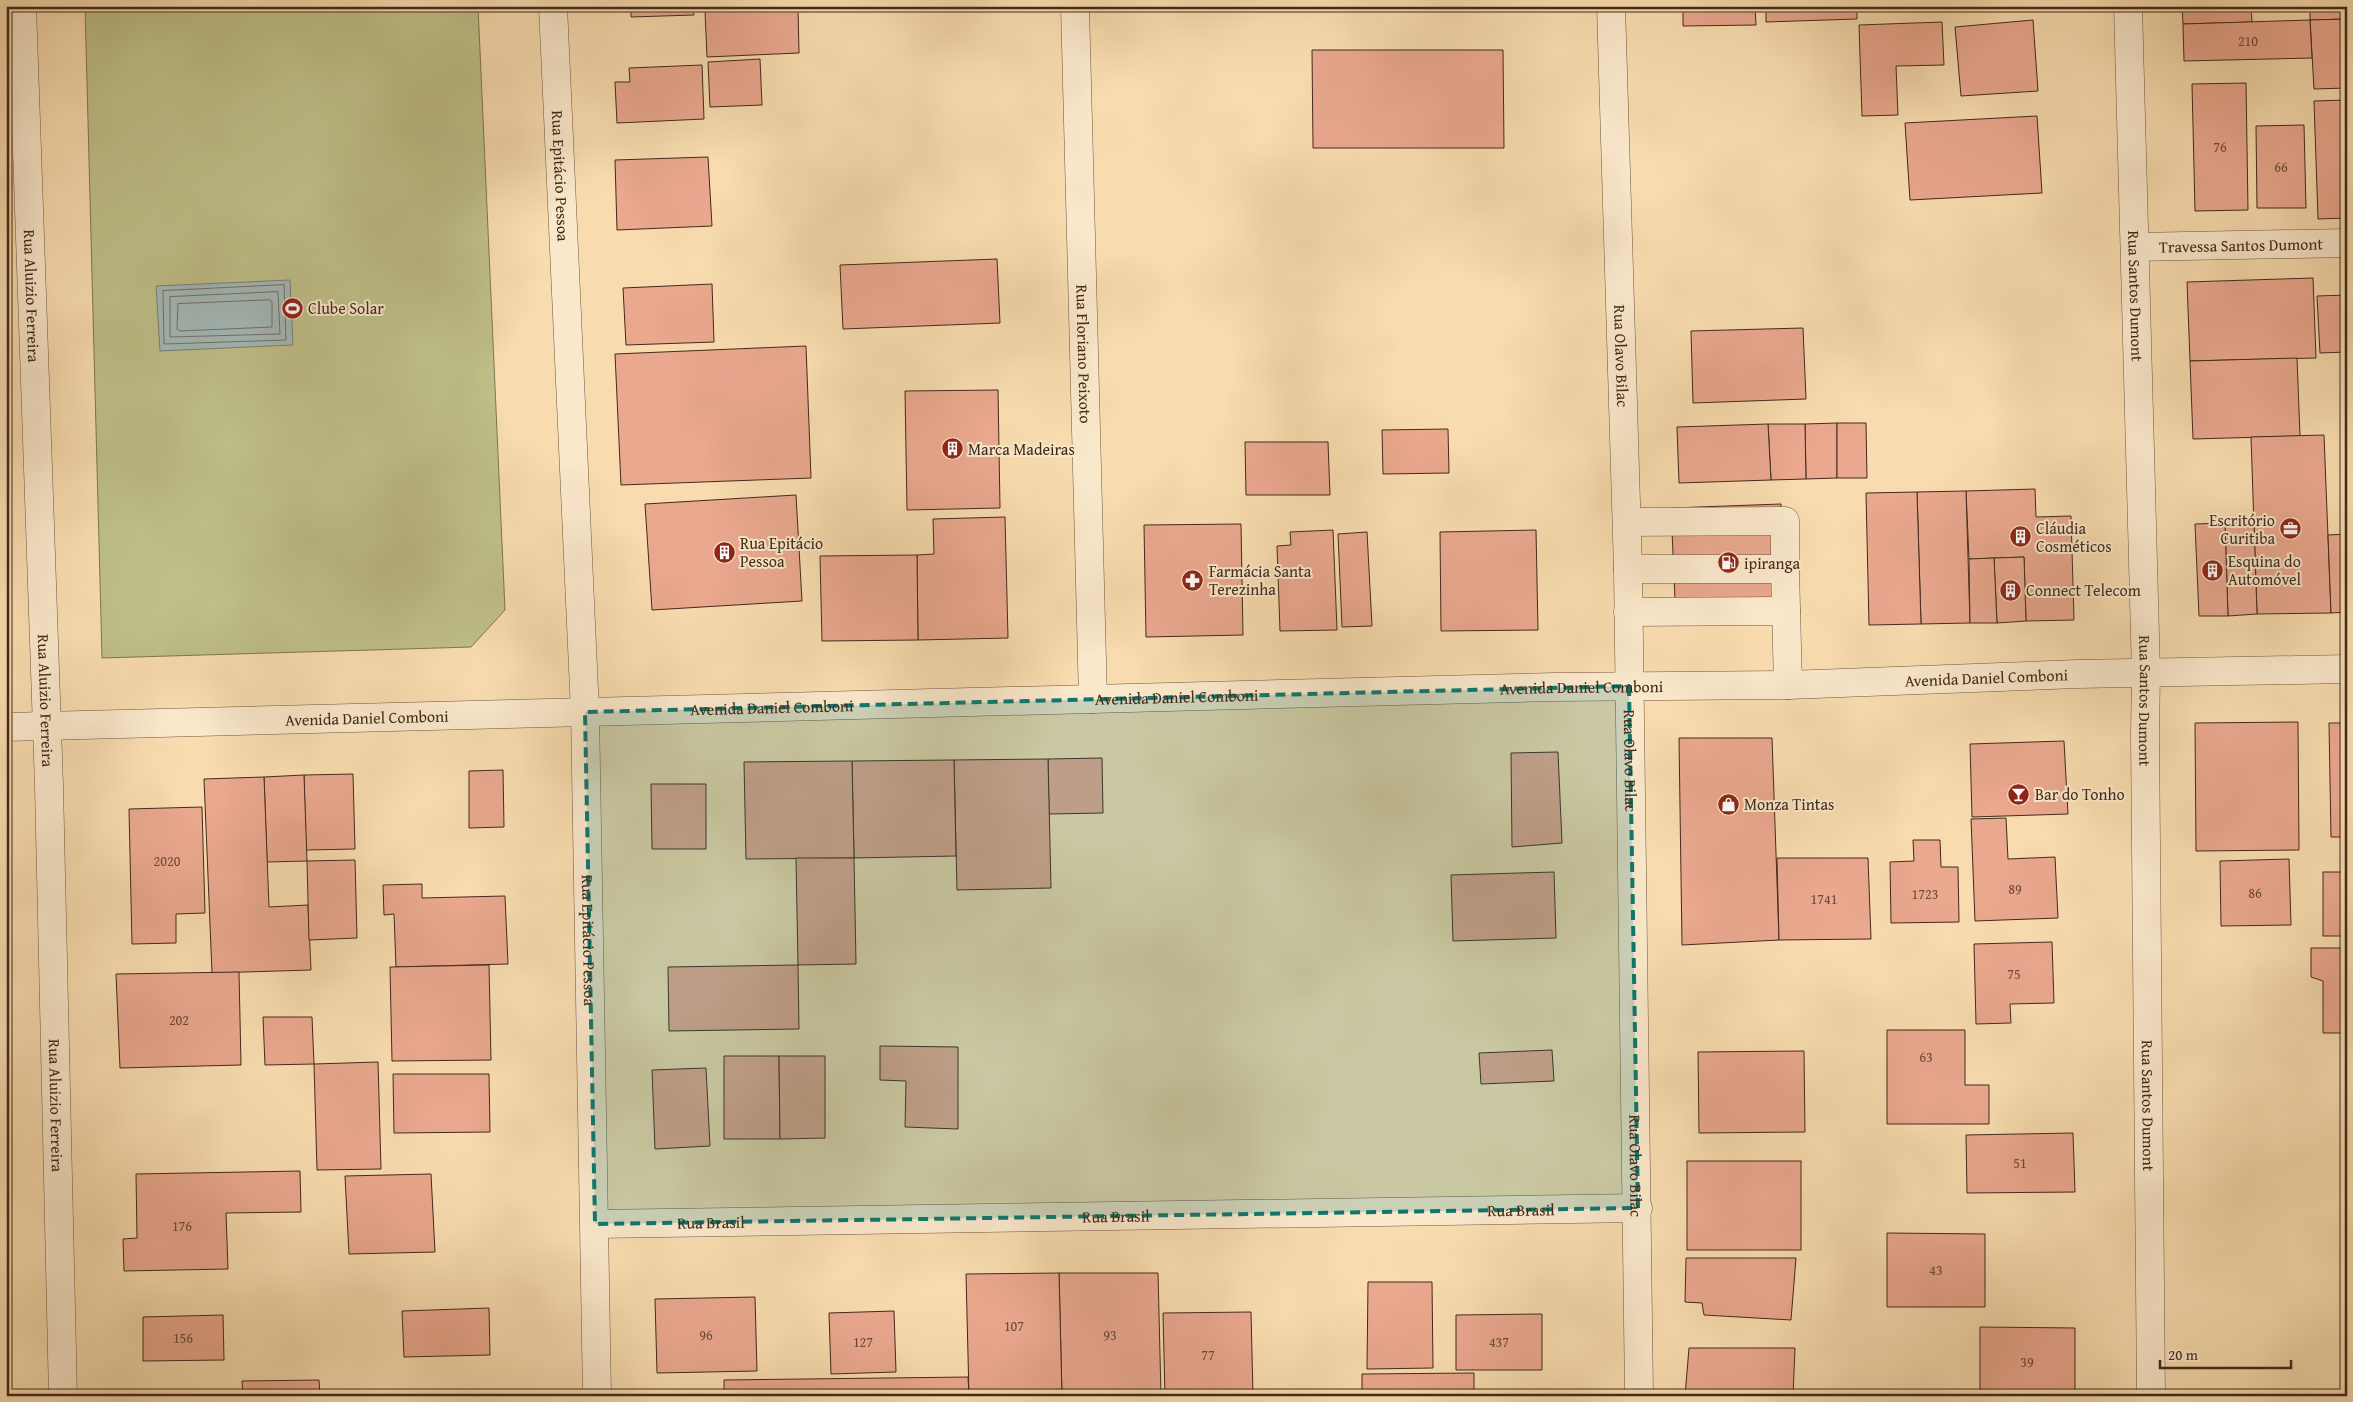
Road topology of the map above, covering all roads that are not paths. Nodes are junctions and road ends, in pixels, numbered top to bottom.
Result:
1 (22, 6) edge
2 (553, 6) edge
3 (1075, 6) edge
4 (1611, 6) edge
5 (2128, 6) edge
6 (2347, 242) edge
7 (2136, 247) junction
8 (1627, 522) junction
9 (1628, 569) junction
10 (1785, 569) junction
11 (1786, 611) junction
12 (1628, 612) junction
13 (2347, 669) edge
14 (2146, 673) junction
15 (1788, 684) junction
16 (1629, 686) junction
17 (1093, 699) junction
18 (585, 712) junction
19 (48, 726) junction
20 (6, 728) edge
21 (1638, 1208) junction
22 (595, 1224) junction
23 (63, 1396) edge
24 (597, 1396) edge
25 (1639, 1396) edge
26 (2151, 1396) edge

1 - 19 street, Rua Aluizio Ferreira
2 - 18 street, Rua Epitácio Pessoa
3 - 17 street, Rua Floriano Peixoto
4 - 8 street, Rua Olavo Bilac
5 - 7 street, Rua Santos Dumont
6 - 7 street, Travessa Santos Dumont
7 - 14 street, Rua Santos Dumont
8 - 9 street, Rua Olavo Bilac
8 - 10 street
9 - 10 street
9 - 12 street, Rua Olavo Bilac
10 - 11 street
11 - 12 street
11 - 15 street
12 - 16 street, Rua Olavo Bilac
13 - 14 street, Avenida Daniel Comboni
14 - 15 street, Avenida Daniel Comboni
14 - 26 street, Rua Santos Dumont
15 - 16 street, Avenida Daniel Comboni
16 - 17 street, Avenida Daniel Comboni
16 - 21 street, Rua Olavo Bilac
17 - 18 street, Avenida Daniel Comboni
18 - 19 street, Avenida Daniel Comboni
18 - 22 street, Rua Epitácio Pessoa
19 - 20 street, Avenida Daniel Comboni
19 - 23 street, Rua Aluizio Ferreira
21 - 22 street, Rua Brasil
21 - 25 street, Rua Olavo Bilac
22 - 24 street, Rua Epitácio Pessoa

